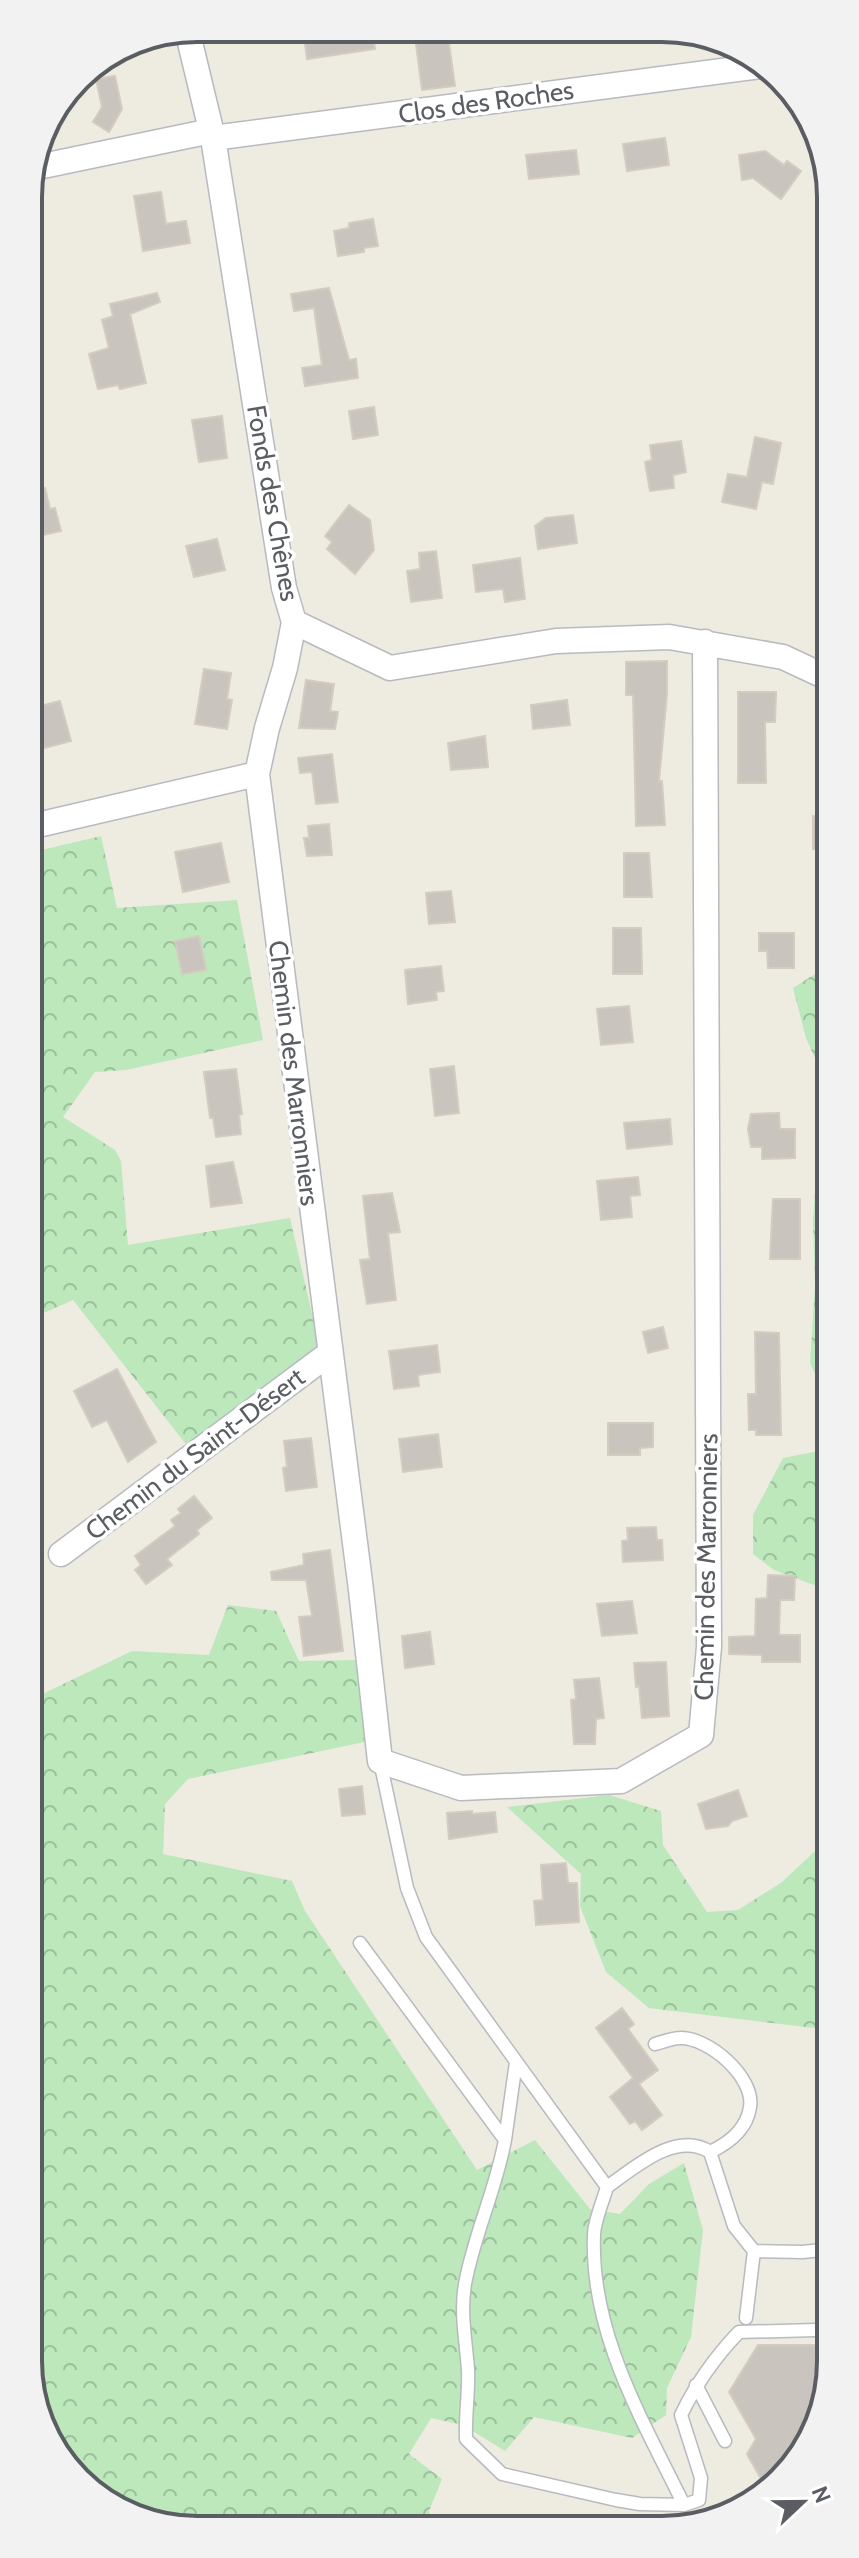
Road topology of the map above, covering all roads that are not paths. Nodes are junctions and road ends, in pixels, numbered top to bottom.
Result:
1 (190, 42) edge
2 (747, 68) edge
3 (212, 134) junction
4 (45, 165) edge
5 (294, 622) junction
6 (705, 642) junction
7 (817, 673) edge
8 (257, 774) junction
9 (42, 824) edge
10 (330, 1353) junction
11 (61, 1554) dead end
12 (380, 1761) junction
13 (360, 1943) dead end
14 (655, 2044) dead end
15 (516, 2062) junction
16 (505, 2140) junction
17 (710, 2152) junction
18 (607, 2187) junction
19 (817, 2250) edge
20 (754, 2251) junction
21 (746, 2318) dead end
22 (816, 2330) dead end
23 (696, 2385) junction
24 (725, 2441) dead end
25 (684, 2505) junction

1 - 3 street, Fonds des Chênes
2 - 3 street, Clos des Roches
3 - 4 street, Clos des Roches
3 - 5 street, Fonds des Chênes
5 - 6 street, Fonds des Chênes
5 - 8 street, Chemin des Marronniers
6 - 7 street, Fonds des Chênes
6 - 12 street, Chemin des Marronniers
8 - 9 street
8 - 10 street, Chemin des Marronniers
10 - 11 street, Chemin du Saint-Désert
10 - 12 street, Chemin des Marronniers
12 - 15 lane
13 - 16 lane
14 - 17 lane
15 - 16 lane
15 - 18 lane
16 - 25 lane
17 - 18 lane
17 - 20 lane
18 - 25 lane
19 - 20 lane
20 - 21 lane
22 - 23 lane
23 - 24 lane
23 - 25 lane

